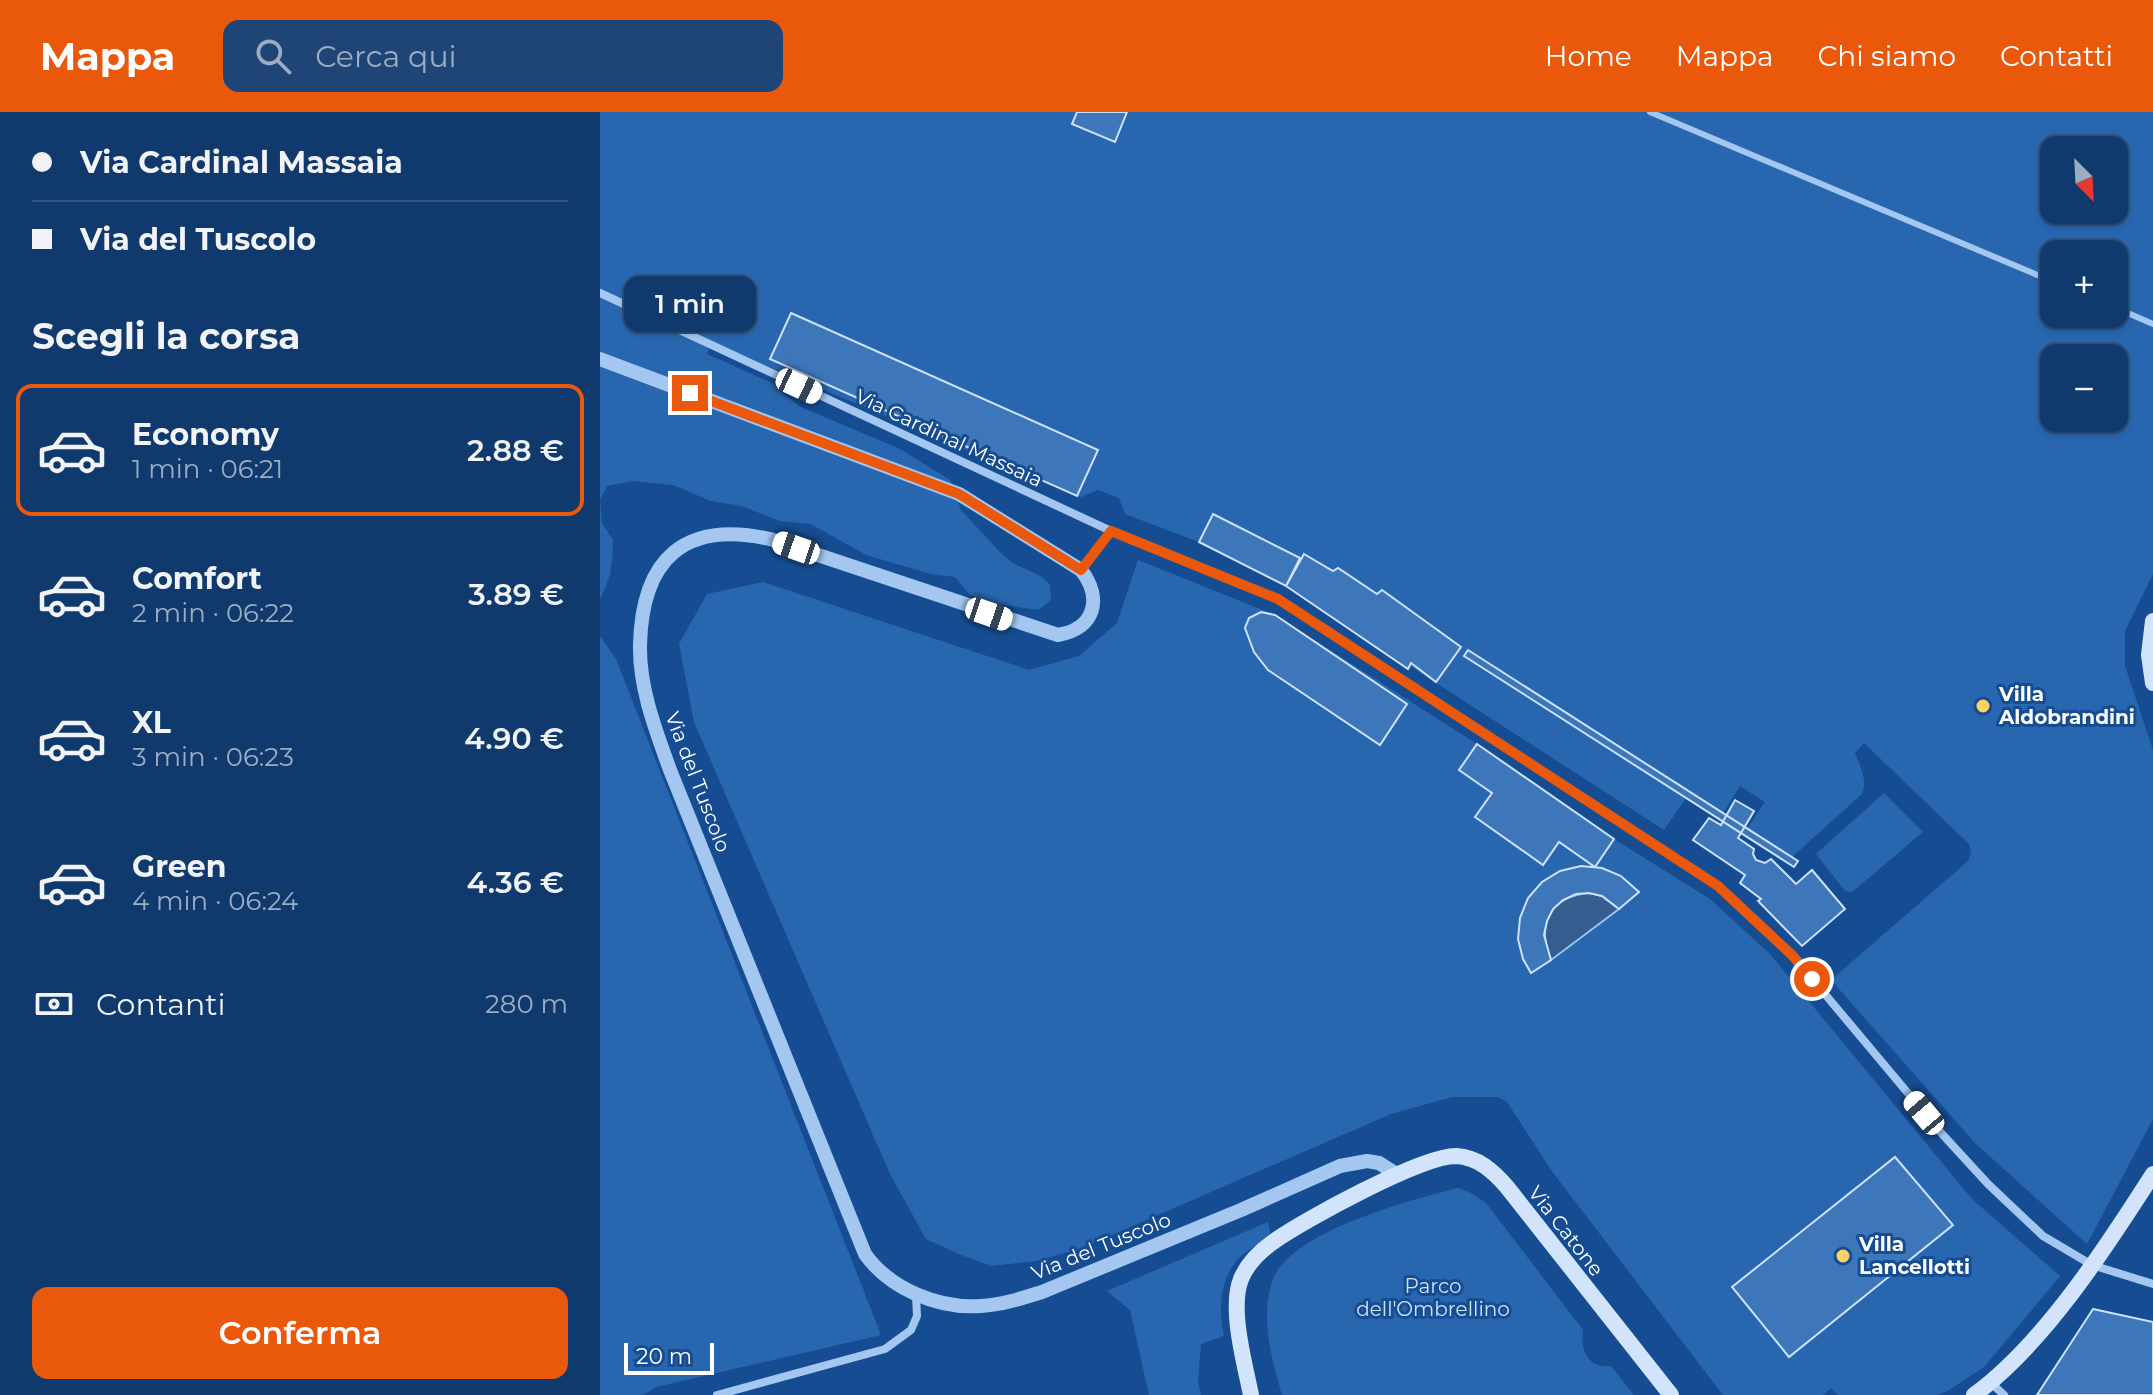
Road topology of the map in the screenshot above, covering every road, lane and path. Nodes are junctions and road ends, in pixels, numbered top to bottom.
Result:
1 (1650, 112) edge
2 (2040, 276) edge
3 (600, 293) edge
4 (2128, 313) edge
5 (2153, 324) edge
6 (600, 359) edge
7 (1111, 531) junction
8 (1081, 570) junction
9 (2153, 621) edge
10 (2153, 683) edge
11 (2153, 1174) edge
12 (1398, 1175) junction
13 (2092, 1265) junction
14 (2153, 1284) edge
15 (916, 1295) junction
16 (1991, 1383) junction
17 (717, 1395) edge
18 (1251, 1395) edge
19 (1671, 1395) edge
20 (1974, 1395) edge
21 (2004, 1395) edge

1 - 2 lane
3 - 7 street, Via Cardinal Massaia
4 - 5 lane
6 - 8 street
7 - 8 street
7 - 13 street, Via Cardinal Massaia
8 - 15 street, Via del Tuscolo
9 - 10 main road
11 - 13 main road
12 - 15 street, Via del Tuscolo
12 - 18 main road, Via Catone
12 - 19 main road, Via Catone
13 - 14 street, Via Cardinal Massaia
13 - 16 main road
15 - 17 street
16 - 20 main road
16 - 21 street

